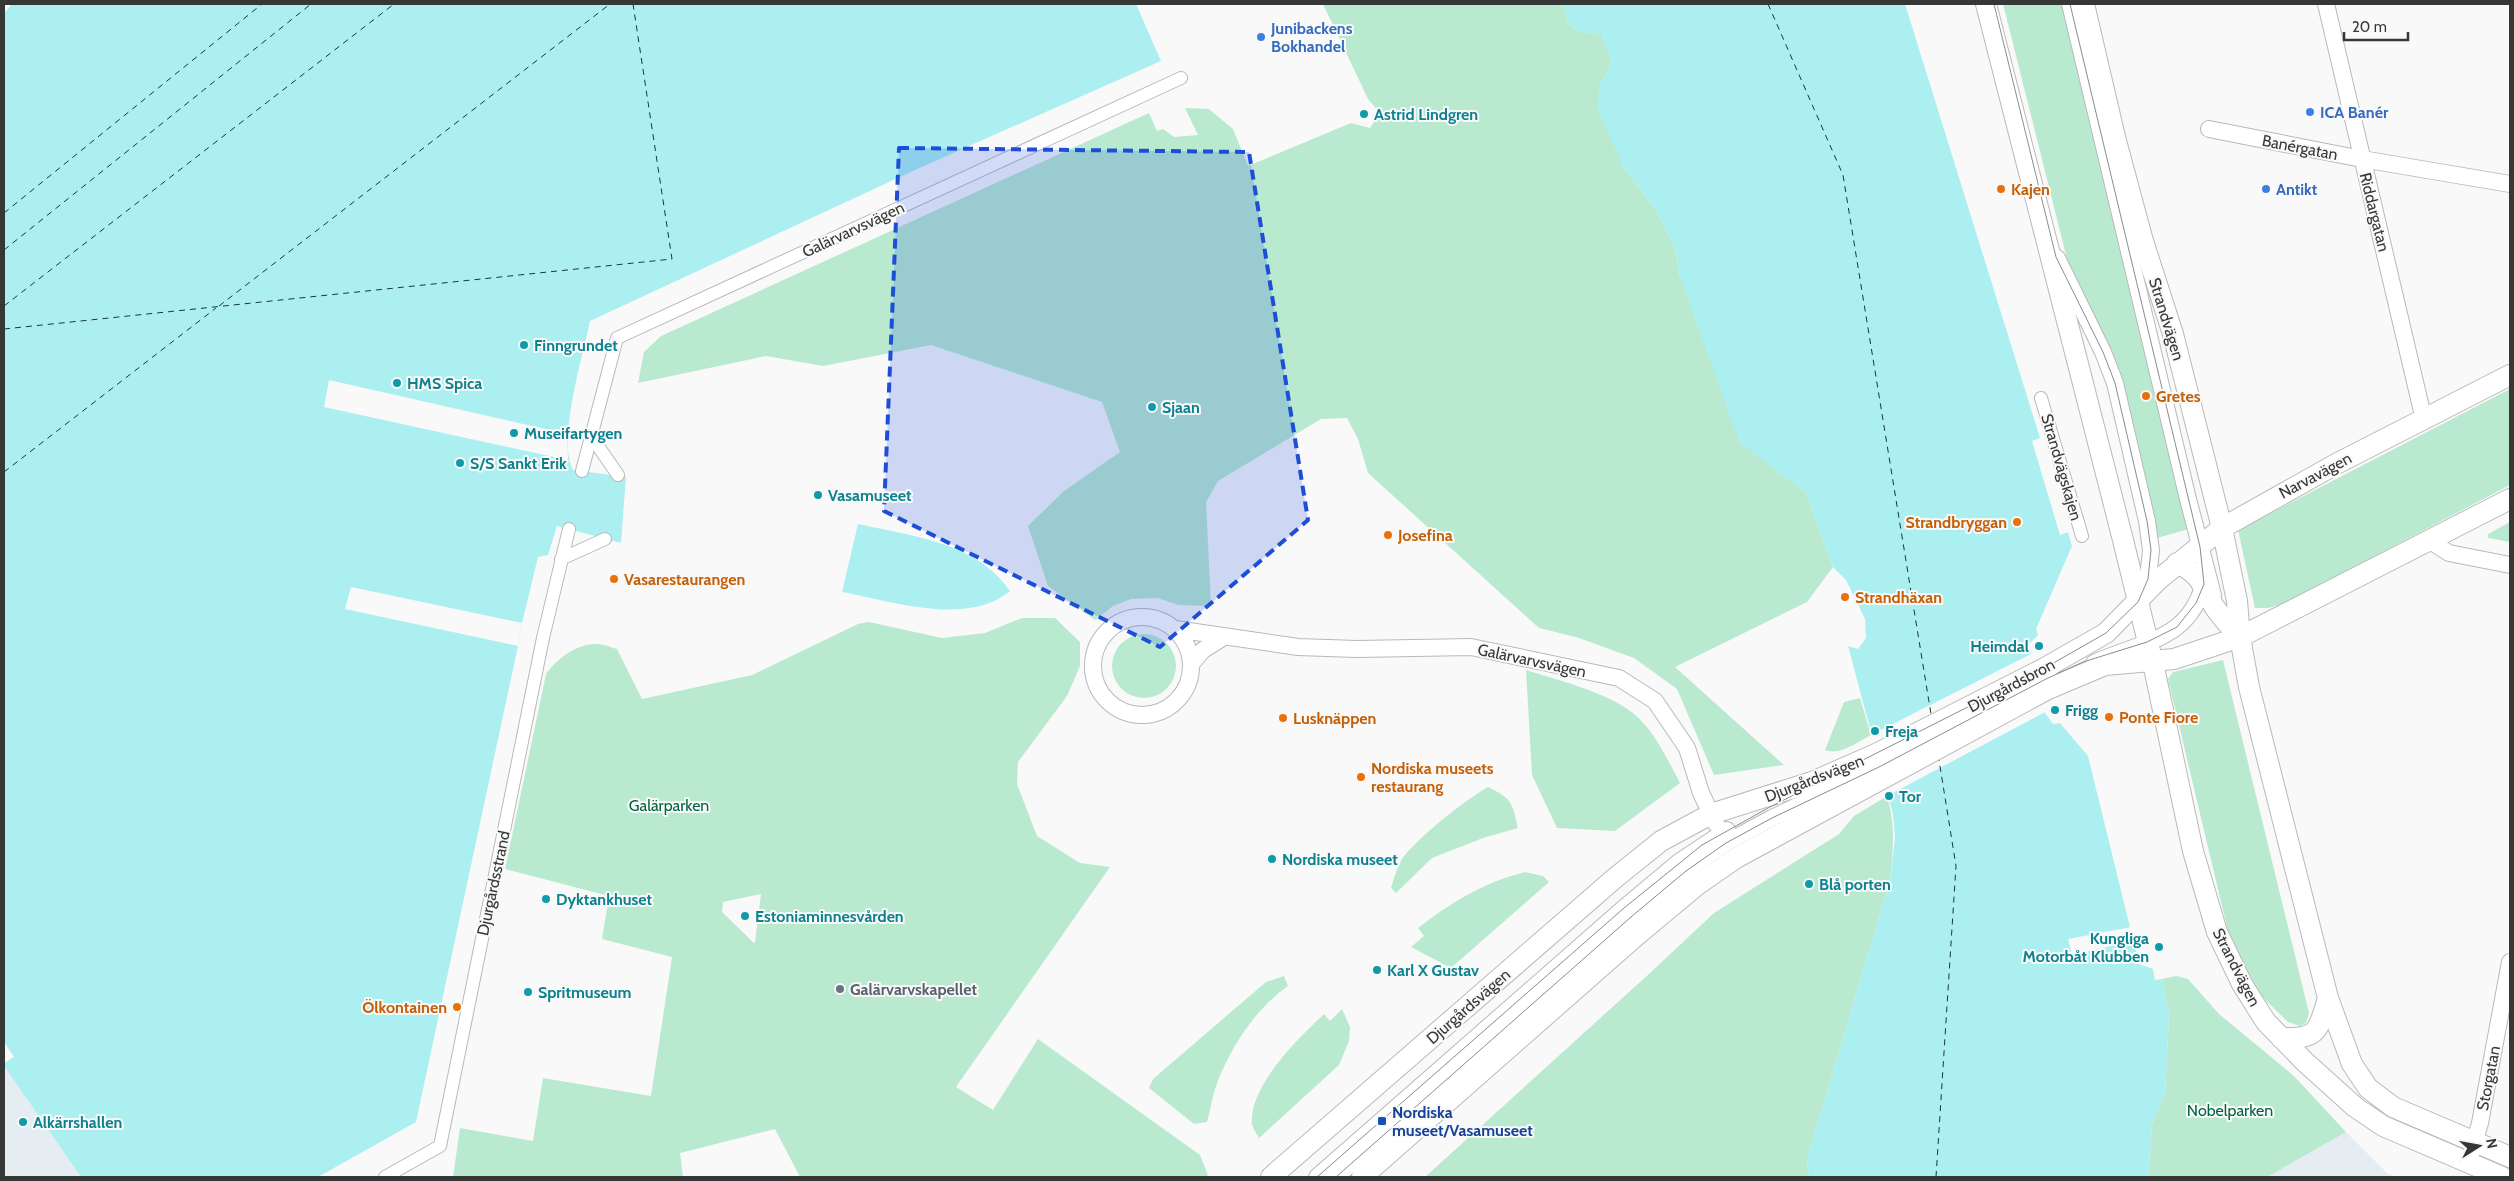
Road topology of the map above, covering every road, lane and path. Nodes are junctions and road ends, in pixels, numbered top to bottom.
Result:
1 (1986, 4) edge
2 (1994, 4) edge
3 (2070, 4) edge
4 (2084, 4) edge
5 (2326, 4) edge
6 (1181, 78) dead end
7 (2209, 129) dead end
8 (2362, 159) junction
9 (2510, 184) edge
10 (2510, 375) edge
11 (2041, 398) dead end
12 (2424, 420) junction
13 (591, 436) junction
14 (582, 471) dead end
15 (618, 475) dead end
16 (2510, 499) edge
17 (569, 528) dead end
18 (2222, 528) junction
19 (2082, 536) dead end
20 (605, 539) dead end
21 (2430, 541) junction
22 (2200, 547) junction
23 (561, 559) junction
24 (2177, 563) junction
25 (2510, 565) edge
26 (2205, 577) junction
27 (2138, 602) junction
28 (1174, 629) junction
29 (1224, 637) junction
30 (2240, 637) junction
31 (2147, 642) junction
32 (2153, 662) junction
33 (1192, 663) junction
34 (2096, 665) junction
35 (2046, 679) junction
36 (1879, 766) junction
37 (1711, 814) junction
38 (1728, 845) junction
39 (2510, 962) edge
40 (2328, 998) junction
41 (2281, 1038) junction
42 (2475, 1142) junction
43 (2510, 1157) edge
44 (2468, 1164) junction
45 (385, 1177) edge
46 (1271, 1177) edge
47 (1317, 1177) edge
48 (1336, 1177) edge
49 (1362, 1177) edge
50 (2502, 1177) edge

1 - 27 street, Strandvägen
2 - 27 street
3 - 22 street, Strandvägen
4 - 18 street, Strandvägen
5 - 8 street, Riddargatan
6 - 13 street, Galärvarvsvägen
7 - 8 street, Banérgatan
8 - 9 street, Banérgatan
8 - 12 street, Riddargatan
10 - 12 street, Narvavägen
11 - 19 street, Strandvägskajen
12 - 18 street, Narvavägen
13 - 14 street, Galärvarvsvägen
13 - 15 street
16 - 21 street
17 - 23 street, Djurgårdsstrand
18 - 22 street, Narvavägen
18 - 30 street, Strandvägen
20 - 23 street
21 - 25 street
21 - 30 street
22 - 24 street, Narvavägen
22 - 26 street, Strandvägen
23 - 45 street, Djurgårdsstrand
24 - 26 street, Strandvägen
24 - 27 street, Narvavägen
26 - 30 street, Strandvägen
26 - 31 street
27 - 31 street, Strandvägen
27 - 35 street, Djurgårdsbron
28 - 29 street, Galärvarvsvägen
28 - 33 street, Galärvarvsvägen
28 - 33 street, Galärvarvsvägen
29 - 33 street
29 - 37 street, Galärvarvsvägen
30 - 32 street
30 - 40 street, Strandvägen
31 - 32 street, Strandvägen
31 - 34 street
32 - 34 street, Djurgårdsbron
32 - 41 street, Strandvägen
34 - 35 street, Djurgårdsbron
35 - 36 street, Djurgårdsbron
36 - 37 street, Djurgårdsvägen
36 - 38 street, Djurgårdsvägen
36 - 38 street, Djurgårdsvägen
37 - 38 street, Galärvarvsvägen
37 - 46 street, Djurgårdsvägen
38 - 47 street, Djurgårdsvägen
38 - 48 street, Djurgårdsvägen
38 - 49 street, Djurgårdsvägen
39 - 42 street, Storgatan
40 - 41 street
40 - 42 street, Strandvägen
41 - 44 street, Strandvägen
42 - 43 street, Strandvägen
42 - 44 street, Storgatan
44 - 50 street, Strandvägen

